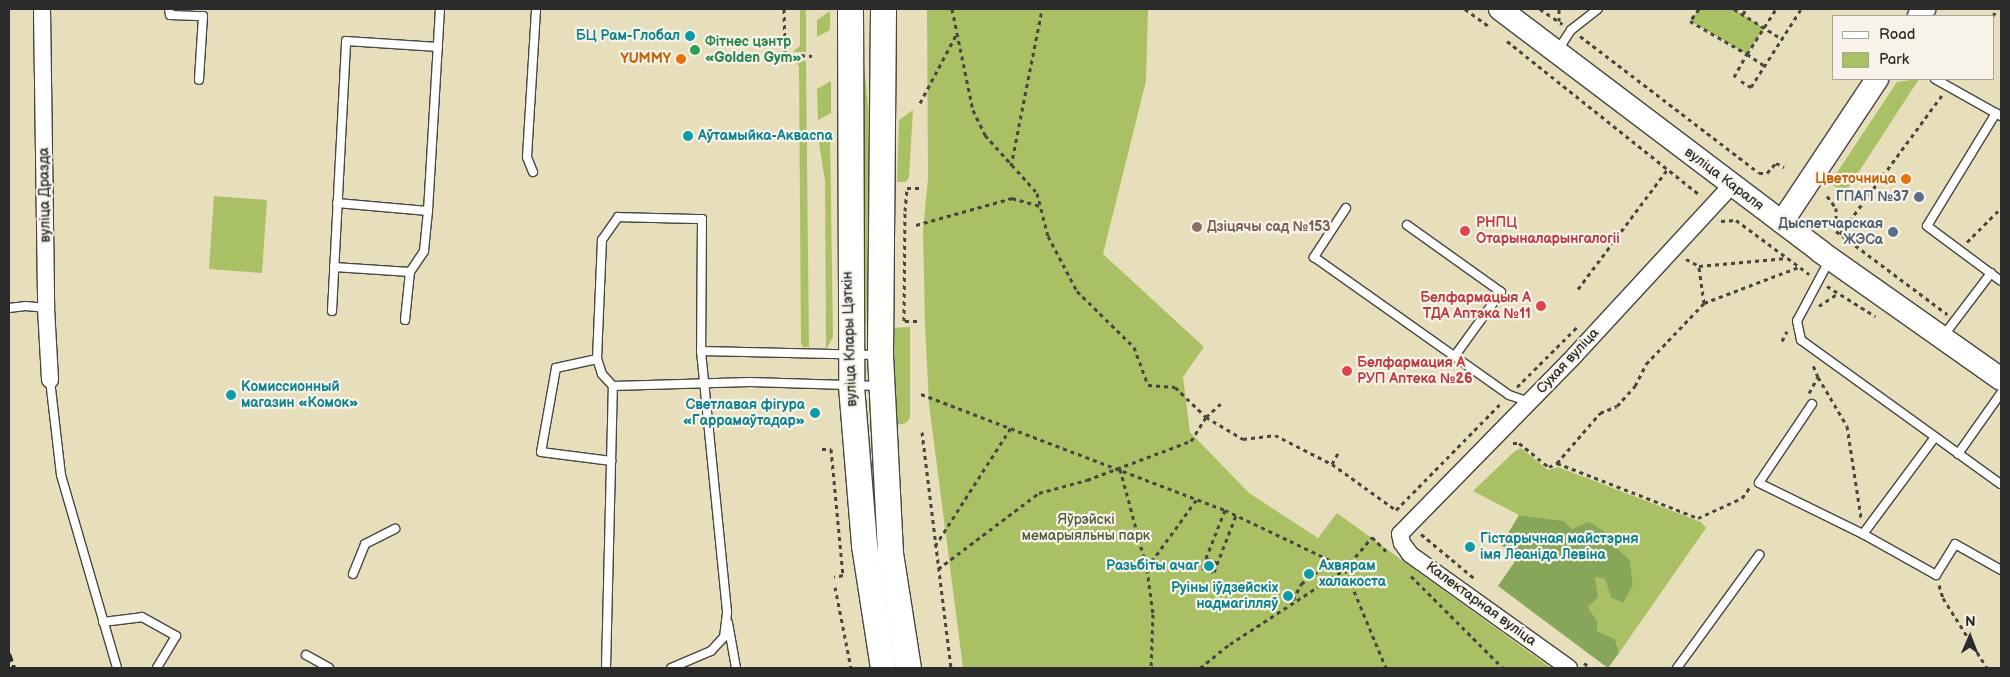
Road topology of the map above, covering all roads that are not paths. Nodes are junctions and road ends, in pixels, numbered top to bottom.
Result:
1 (42, 9) edge
2 (169, 9) edge
3 (440, 9) edge
4 (536, 9) edge
5 (850, 9) edge
6 (883, 9) edge
7 (1598, 9) edge
8 (1496, 19) edge
9 (438, 46) junction
10 (1557, 52) junction
11 (199, 80) dead end
12 (1876, 80) edge
13 (1937, 80) edge
14 (1999, 115) edge
15 (532, 172) dead end
16 (1732, 185) junction
17 (337, 203) junction
18 (1346, 208) dead end
19 (428, 211) junction
20 (1782, 222) junction
21 (1407, 225) dead end
22 (1830, 258) junction
23 (334, 267) junction
24 (410, 272) junction
25 (1991, 273) junction
26 (2001, 281) edge
27 (9, 308) edge
28 (46, 308) junction
29 (332, 311) dead end
30 (405, 320) dead end
31 (1949, 328) junction
32 (700, 352) junction
33 (880, 355) junction
34 (850, 356) junction
35 (1454, 357) junction
36 (597, 359) junction
37 (2001, 379) edge
38 (50, 380) joint
39 (703, 384) junction
40 (613, 386) junction
41 (851, 386) junction
42 (881, 386) junction
43 (2001, 393) edge
44 (1530, 402) junction
45 (1812, 404) dead end
46 (1935, 437) junction
47 (1958, 454) junction
48 (611, 462) junction
49 (2001, 484) edge
50 (395, 529) dead end
51 (1400, 534) joint
52 (1863, 534) junction
53 (1758, 555) dead end
54 (2001, 570) edge
55 (353, 574) dead end
56 (727, 613) junction
57 (104, 622) junction
58 (306, 655) dead end
59 (1573, 663) edge
60 (117, 668) edge
61 (157, 668) edge
62 (329, 668) edge
63 (606, 668) edge
64 (671, 668) edge
65 (736, 668) edge
66 (883, 668) edge
67 (908, 668) edge
68 (1677, 668) edge

1 - 28 street, вуліца Дразда
2 - 11 lane
3 - 9 lane
4 - 15 lane
5 - 34 main road, вуліца Клары Цэткін
6 - 33 main road
7 - 10 lane
8 - 10 main road, вуліца Караля
9 - 17 lane
9 - 19 lane
10 - 16 main road, вуліца Караля
12 - 20 main road
13 - 14 lane
14 - 25 lane
16 - 20 main road, вуліца Караля
16 - 44 street, Сухая вуліца
17 - 19 lane
17 - 23 lane
18 - 35 lane
19 - 24 lane
20 - 22 main road, вуліца Караля
21 - 35 lane
22 - 31 main road, вуліца Караля
22 - 46 lane
23 - 24 lane
23 - 29 lane
24 - 30 lane
25 - 26 lane
25 - 31 lane
27 - 28 lane
28 - 38 street, вуліца Дразда
31 - 37 main road, вуліца Караля
32 - 34 lane
32 - 36 lane
32 - 39 lane
33 - 34 lane
33 - 42 main road
34 - 41 main road, вуліца Клары Цэткін
35 - 44 lane
36 - 40 lane
36 - 48 lane
38 - 57 lane
39 - 40 lane
39 - 41 lane
39 - 56 lane
40 - 48 lane
41 - 42 lane
41 - 66 main road, вуліца Клары Цэткін
42 - 67 main road
43 - 47 lane
44 - 51 street, Сухая вуліца
45 - 52 lane
46 - 47 lane
46 - 52 lane
47 - 49 lane
48 - 63 lane
50 - 55 lane
51 - 59 street, Калектарная вуліца
52 - 54 lane
53 - 68 lane
56 - 64 lane
56 - 65 lane
57 - 60 lane
57 - 61 lane
58 - 62 lane

